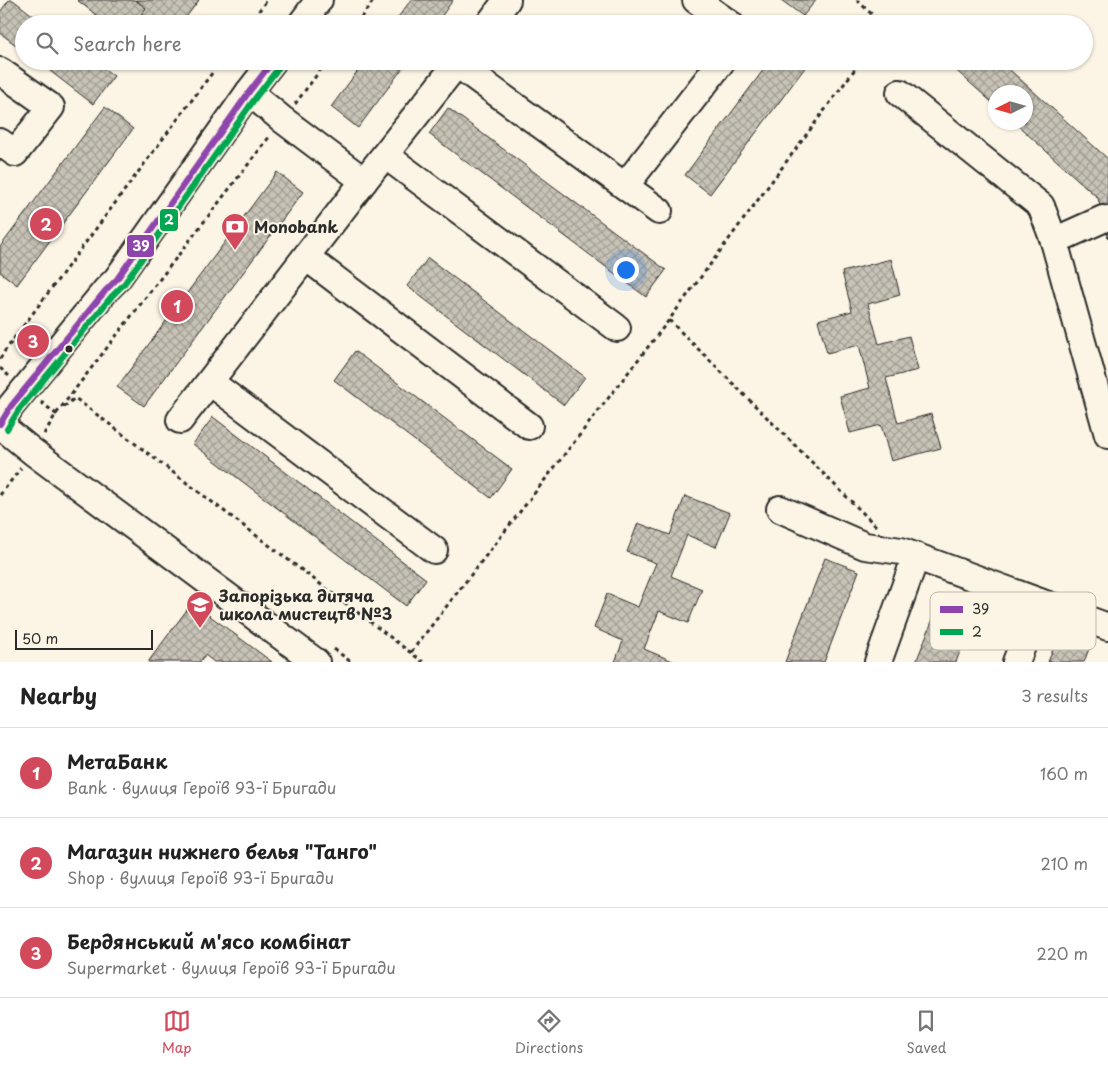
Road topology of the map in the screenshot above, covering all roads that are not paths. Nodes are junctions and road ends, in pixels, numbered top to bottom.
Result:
1 (319, 0) edge
2 (507, 0) edge
3 (696, 0) edge
4 (308, 15) edge
5 (496, 15) edge
6 (717, 15) edge
7 (265, 70) edge
8 (452, 70) edge
9 (469, 70) edge
10 (715, 70) edge
11 (0, 71) edge
12 (249, 92) junction
13 (900, 92) dead end
14 (0, 142) edge
15 (385, 154) junction
16 (364, 181) junction
17 (624, 186) junction
18 (659, 211) dead end
19 (1104, 220) dead end
20 (1054, 241) junction
21 (306, 256) junction
22 (617, 328) dead end
23 (210, 382) junction
24 (180, 420) dead end
25 (0, 424) edge
26 (529, 426) dead end
27 (1108, 435) edge
28 (780, 509) dead end
29 (434, 550) dead end
30 (908, 554) junction
31 (1012, 592) edge
32 (1096, 623) edge
33 (1108, 627) edge
34 (1021, 650) edge
35 (316, 662) edge
36 (878, 662) edge
37 (1016, 662) edge

1 - 4 street
2 - 5 street
3 - 6 street
7 - 12 street
8 - 15 street
9 - 17 street
10 - 17 street
11 - 14 street
12 - 16 street
12 - 25 street
13 - 20 street
15 - 16 street
15 - 22 street
16 - 21 street
17 - 18 street
19 - 20 street
20 - 27 street
21 - 23 street
21 - 26 street
23 - 24 street
23 - 29 street
25 - 35 street
28 - 30 street
30 - 31 street
30 - 36 street
32 - 33 street
34 - 37 street

